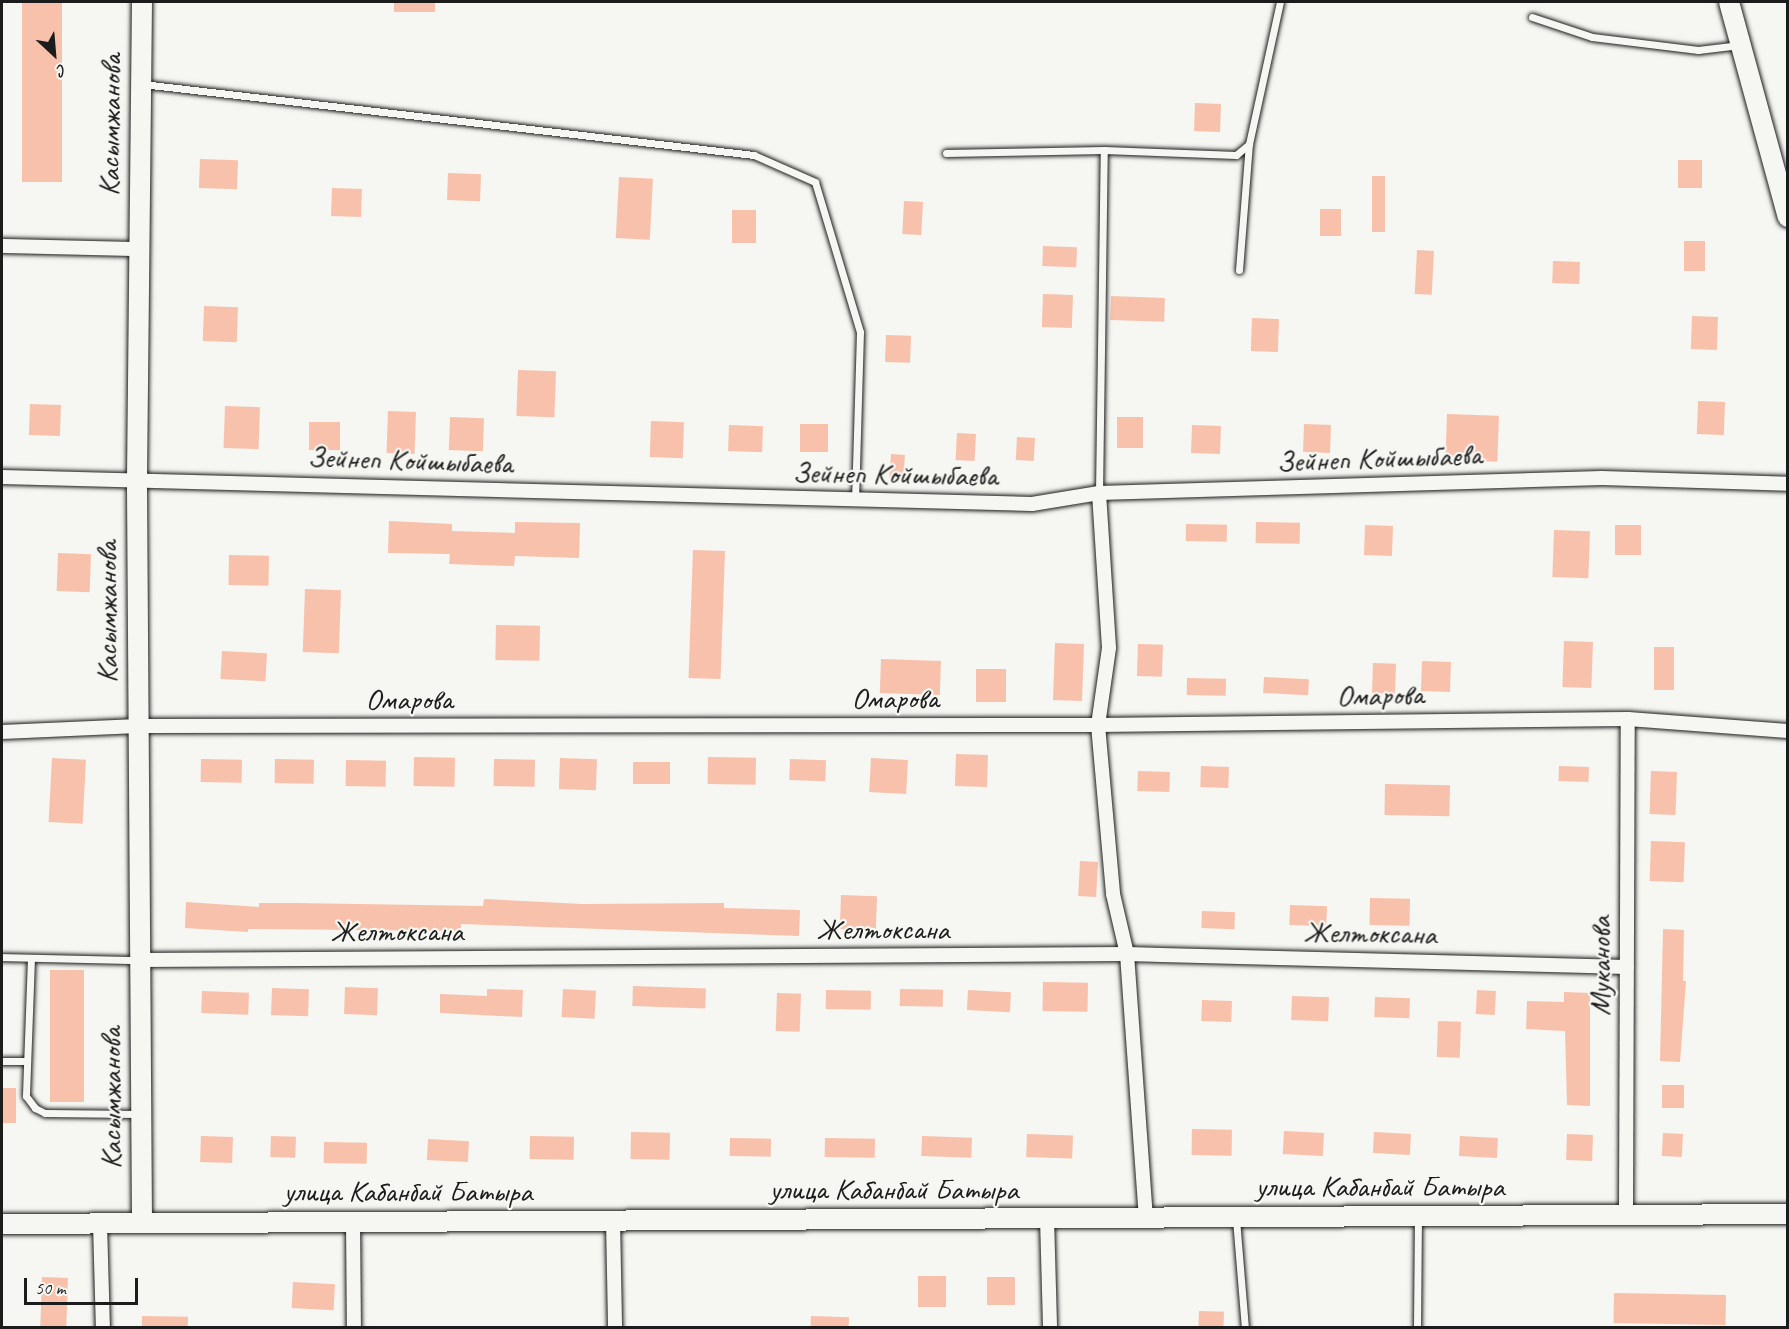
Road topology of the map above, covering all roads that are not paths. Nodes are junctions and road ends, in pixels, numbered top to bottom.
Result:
1 (142, 2) edge
2 (1280, 2) edge
3 (1729, 2) edge
4 (1532, 17) dead end
5 (1740, 45) junction
6 (141, 84) junction
7 (1249, 144) junction
8 (1104, 150) junction
9 (946, 153) dead end
10 (1788, 217) edge
11 (2, 246) edge
12 (137, 249) junction
13 (1239, 270) dead end
14 (2, 477) edge
15 (137, 478) junction
16 (1788, 484) edge
17 (1099, 493) junction
18 (855, 501) junction
19 (1628, 719) junction
20 (1098, 725) junction
21 (138, 726) junction
22 (1788, 731) edge
23 (2, 732) edge
24 (1127, 954) junction
25 (2, 957) edge
26 (31, 958) junction
27 (140, 960) junction
28 (1627, 967) junction
29 (27, 1060) junction
30 (2, 1061) edge
31 (141, 1114) junction
32 (1626, 1213) junction
33 (1788, 1214) edge
34 (1236, 1216) junction
35 (1418, 1217) junction
36 (1047, 1218) junction
37 (1146, 1218) junction
38 (613, 1220) junction
39 (353, 1221) junction
40 (142, 1222) junction
41 (100, 1223) junction
42 (2, 1224) edge
43 (103, 1328) edge
44 (354, 1328) edge
45 (615, 1328) edge
46 (1050, 1328) edge
47 (1245, 1328) edge
48 (1418, 1328) edge

1 - 6 street, Касымжанова
2 - 7 lane
3 - 5 street
4 - 5 lane
5 - 10 street
6 - 12 street, Касымжанова
6 - 18 lane
7 - 8 lane
7 - 13 lane
8 - 9 lane
8 - 17 lane
11 - 12 street
12 - 15 street, Касымжанова
14 - 15 street, Зейнеп Койшыбаева
15 - 18 street, Зейнеп Койшыбаева
15 - 21 street, Касымжанова
16 - 17 street, Зейнеп Койшыбаева
17 - 18 street, Зейнеп Койшыбаева
17 - 20 street
19 - 20 street, Омарова
19 - 22 street, Омарова
19 - 28 street, Муканова
20 - 21 street, Омарова
20 - 24 street
21 - 23 street, Омарова
21 - 27 street, Касымжанова
24 - 27 street, Желтоксана
24 - 28 street, Желтоксана
24 - 37 street
25 - 26 lane
26 - 27 lane
26 - 29 lane
27 - 31 street, Касымжанова
28 - 32 street, Муканова
29 - 30 lane
29 - 31 lane
31 - 40 street, Касымжанова
32 - 33 street, улица Кабанбай Батыра
32 - 35 street, улица Кабанбай Батыра
34 - 35 street, улица Кабанбай Батыра
34 - 37 street, улица Кабанбай Батыра
34 - 47 lane
35 - 48 lane
36 - 37 street, улица Кабанбай Батыра
36 - 38 street, улица Кабанбай Батыра
36 - 46 street
38 - 39 street, улица Кабанбай Батыра
38 - 45 street
39 - 40 street, улица Кабанбай Батыра
39 - 44 street
40 - 41 street, улица Кабанбай Батыра
41 - 42 street, улица Кабанбай Батыра
41 - 43 street

